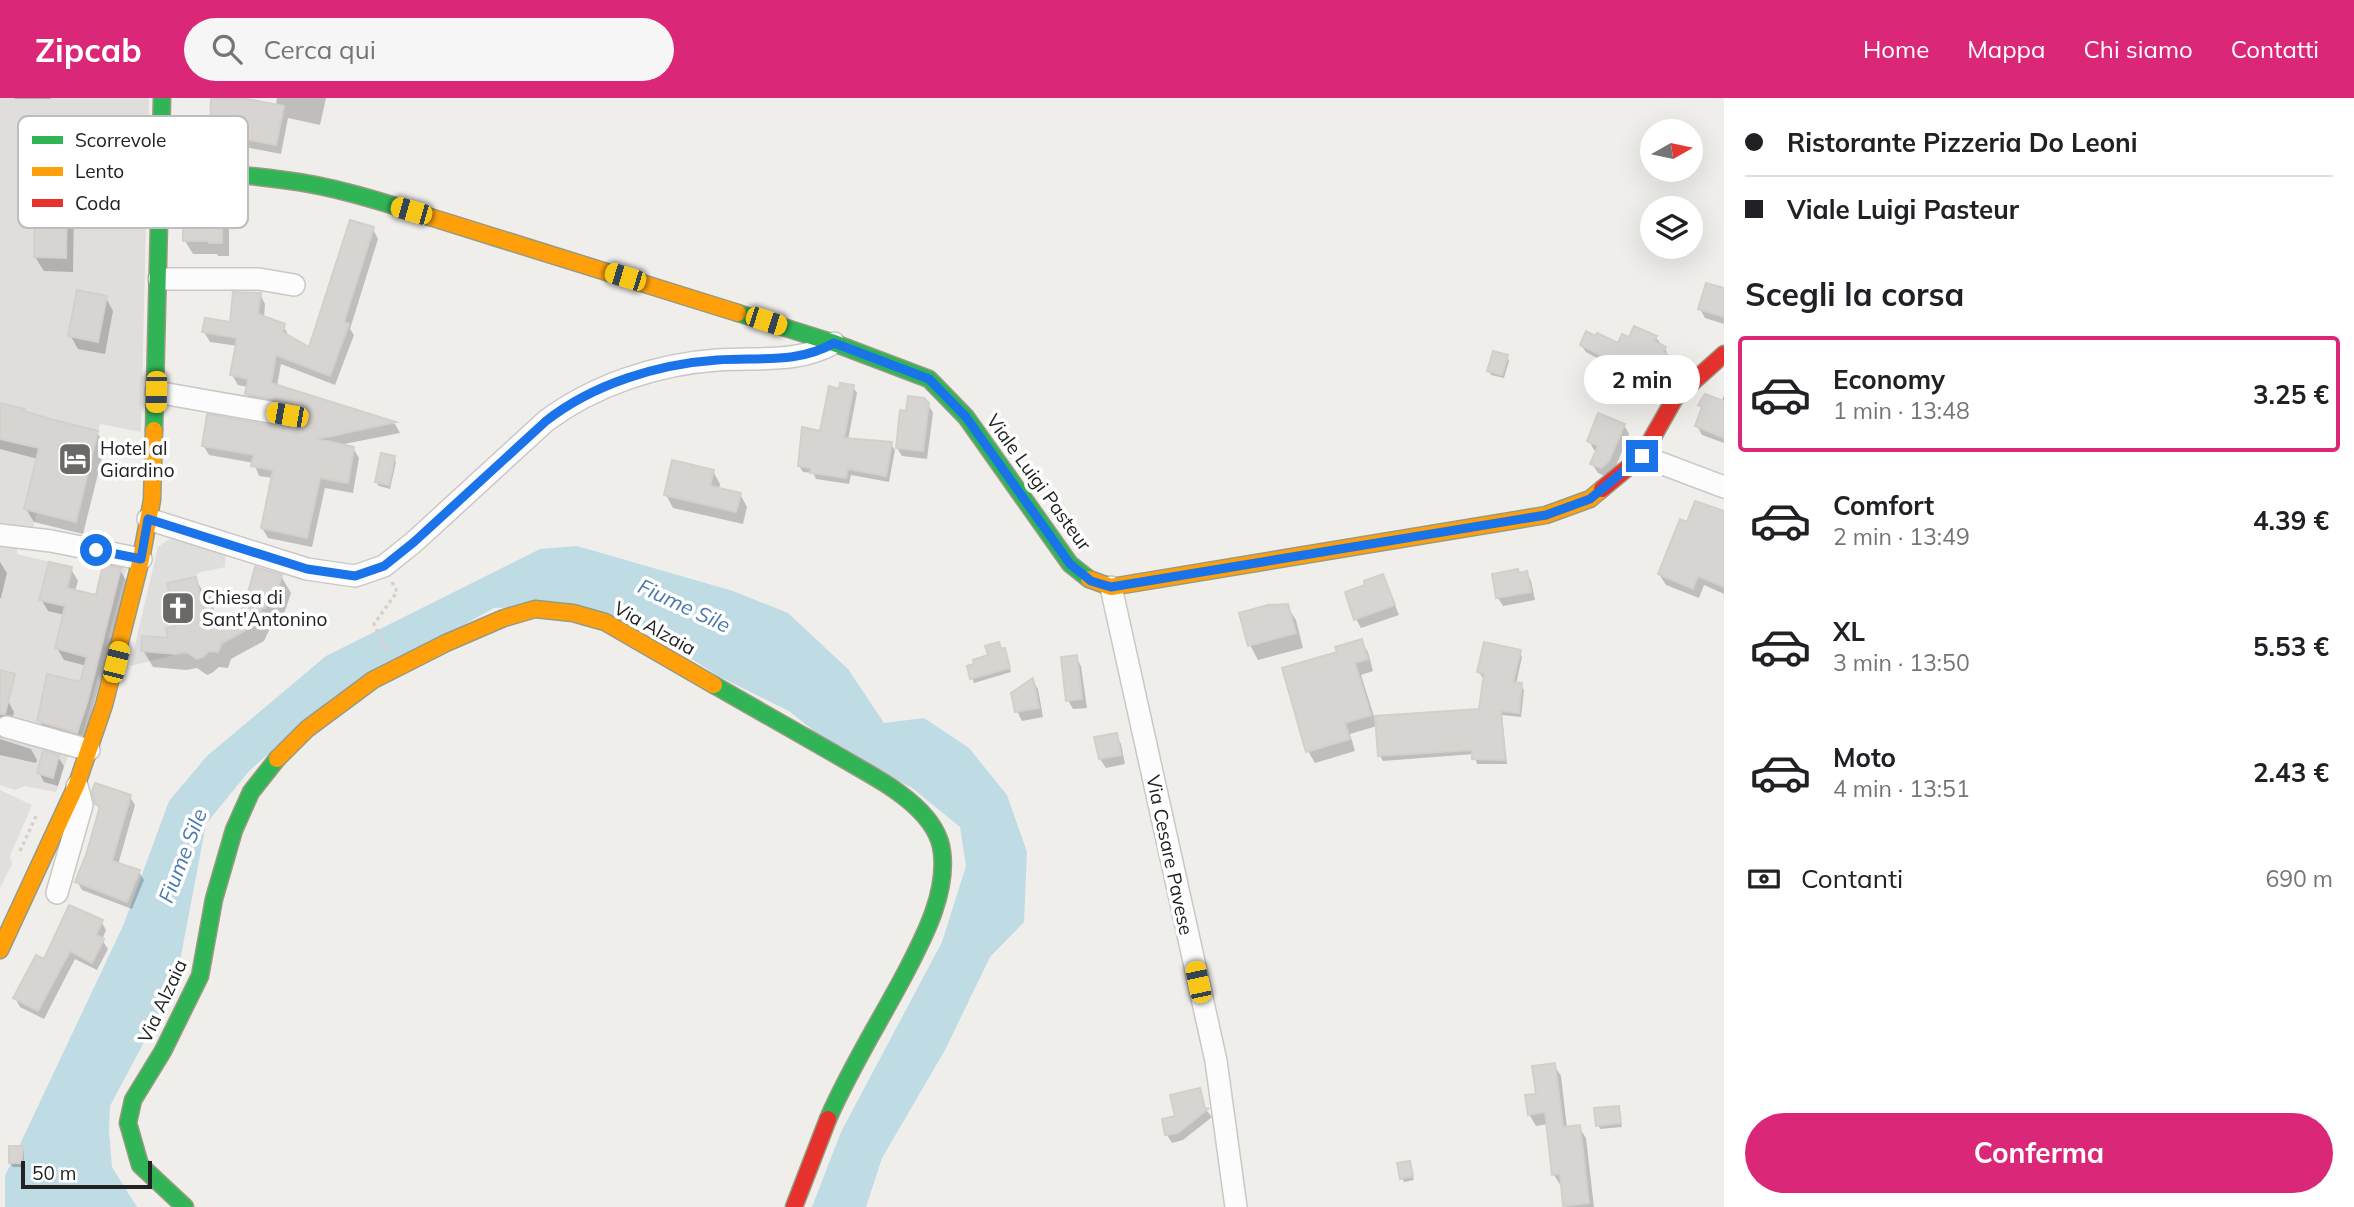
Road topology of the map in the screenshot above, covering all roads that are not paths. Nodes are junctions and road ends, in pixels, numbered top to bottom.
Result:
1 (162, 98) edge
2 (162, 116) edge
3 (248, 176) edge
4 (160, 228) edge
5 (159, 279) junction
6 (294, 285) dead end
7 (834, 343) junction
8 (1724, 354) edge
9 (156, 392) junction
10 (287, 415) dead end
11 (1642, 456) junction
12 (1724, 487) edge
13 (148, 519) junction
14 (0, 535) edge
15 (141, 559) junction
16 (1111, 587) junction
17 (7, 727) dead end
18 (89, 750) junction
19 (77, 784) junction
20 (57, 893) dead end
21 (8, 920) edge
22 (0, 950) edge
23 (185, 1207) edge
24 (794, 1207) edge
25 (1236, 1207) edge

1 - 2 street
3 - 7 street, Viale Luigi Pasteur
4 - 5 street
5 - 6 street
5 - 9 street
7 - 13 street
7 - 16 street, Viale Luigi Pasteur
8 - 11 street
9 - 10 street
9 - 13 street
11 - 12 street
11 - 16 street
13 - 15 street
14 - 15 street
15 - 18 street
16 - 25 street, Via Cesare Pavese
17 - 18 street
18 - 19 street
19 - 20 street
19 - 21 street
21 - 22 street
23 - 24 street, Via Alzaia

